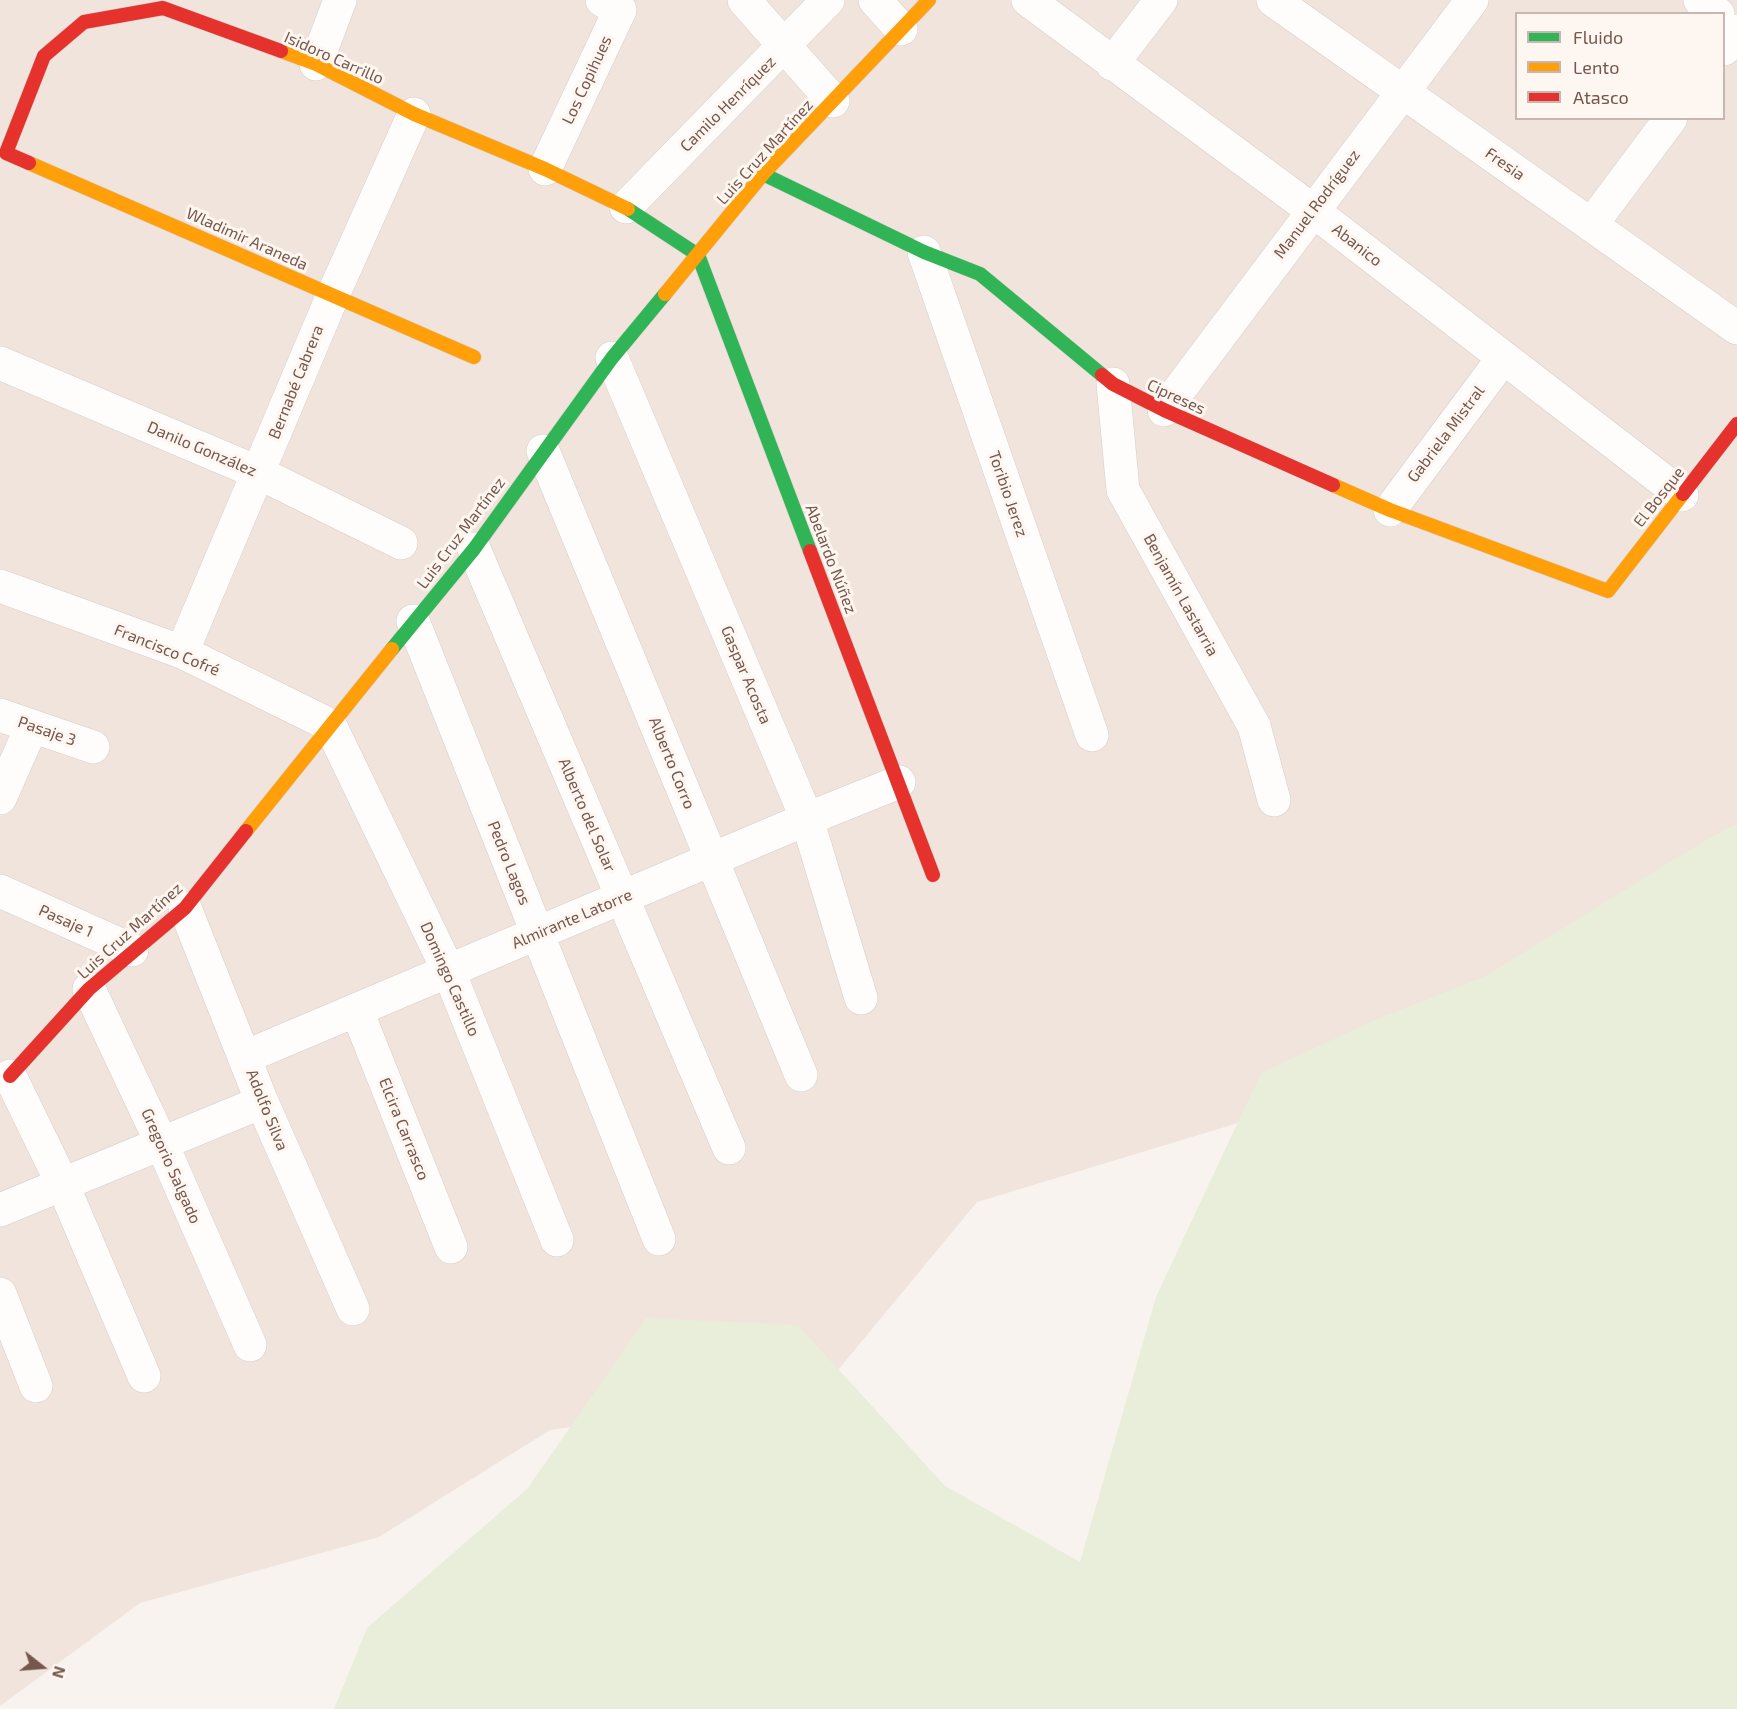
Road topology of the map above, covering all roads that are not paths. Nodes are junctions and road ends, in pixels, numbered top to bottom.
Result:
1 (340, 0) edge
2 (602, 0) edge
3 (744, 0) edge
4 (828, 0) edge
5 (876, 0) edge
6 (929, 0) edge
7 (1028, 0) edge
8 (1161, 0) edge
9 (1273, 0) edge
10 (1472, 0) edge
11 (1700, 0) edge
12 (1715, 12) edge
13 (1725, 18) edge
14 (901, 29) junction
15 (1737, 29) edge
16 (784, 47) junction
17 (1725, 47) edge
18 (316, 64) junction
19 (1112, 64) junction
20 (1403, 92) junction
21 (833, 101) junction
22 (414, 114) junction
23 (1670, 120) edge
24 (6, 153) joint
25 (545, 169) junction
26 (764, 174) junction
27 (626, 207) junction
28 (1312, 210) junction
29 (1591, 225) junction
30 (924, 252) junction
31 (698, 255) junction
32 (333, 295) junction
33 (1737, 328) edge
34 (474, 357) dead end
35 (612, 358) junction
36 (1503, 358) junction
37 (0, 363) edge
38 (1113, 384) junction
39 (1164, 410) junction
40 (1737, 424) edge
41 (543, 451) junction
42 (259, 473) junction
43 (1682, 495) junction
44 (1390, 510) junction
45 (401, 543) dead end
46 (474, 549) junction
47 (0, 586) edge
48 (1608, 591) joint
49 (413, 621) junction
50 (182, 652) junction
51 (0, 715) edge
52 (330, 725) junction
53 (32, 726) junction
54 (1092, 735) dead end
55 (93, 747) dead end
56 (899, 782) junction
57 (0, 798) edge
58 (1274, 800) dead end
59 (807, 819) junction
60 (711, 860) junction
61 (933, 875) dead end
62 (0, 891) edge
63 (623, 898) junction
64 (185, 909) junction
65 (538, 934) junction
66 (132, 950) junction
67 (449, 972) junction
68 (89, 989) junction
69 (861, 998) dead end
70 (357, 1011) junction
71 (245, 1057) junction
72 (801, 1075) dead end
73 (3, 1078) edge
74 (262, 1102) junction
75 (162, 1142) junction
76 (729, 1148) dead end
77 (62, 1184) junction
78 (0, 1210) edge
79 (659, 1239) dead end
80 (557, 1240) dead end
81 (451, 1247) dead end
82 (0, 1294) edge
83 (353, 1309) dead end
84 (250, 1345) dead end
85 (144, 1376) dead end
86 (36, 1386) dead end

1 - 18 street
2 - 25 street, Los Copihues
3 - 16 street
4 - 16 street, Camilo Henríquez
5 - 14 street
6 - 14 street, Luis Cruz Martínez
7 - 19 street, Abanico
8 - 19 street
9 - 20 street, Fresia
10 - 20 street, Manuel Rodríguez
11 - 12 street
13 - 15 street
14 - 21 street, Luis Cruz Martínez
15 - 17 street
16 - 21 street
16 - 27 street, Camilo Henríquez
18 - 22 street, Isidoro Carrillo
18 - 24 street, Isidoro Carrillo
19 - 28 street, Abanico
20 - 28 street, Manuel Rodríguez
20 - 29 street, Fresia
21 - 26 street, Luis Cruz Martínez
22 - 25 street, Isidoro Carrillo
22 - 32 street, Bernabé Cabrera
23 - 29 street
24 - 32 street, Wladimir Araneda
25 - 27 street, Isidoro Carrillo
26 - 30 street, Cipreses
26 - 31 street, Luis Cruz Martínez
27 - 31 street, Isidoro Carrillo
28 - 36 street, Abanico
28 - 39 street, Manuel Rodríguez
29 - 33 street, Fresia
30 - 38 street, Cipreses
30 - 54 street, Toribio Jerez
31 - 35 street, Luis Cruz Martínez
31 - 56 street, Abelardo Núñez
32 - 34 street, Wladimir Araneda
32 - 42 street, Bernabé Cabrera
35 - 41 street, Luis Cruz Martínez
35 - 59 street, Gaspar Acosta
36 - 43 street, Abanico
36 - 44 street, Gabriela Mistral
37 - 42 street, Danilo González
38 - 39 street, Cipreses
38 - 58 street, Benjamín Lastarria
39 - 44 street, Cipreses
40 - 43 street, El Bosque
41 - 46 street, Luis Cruz Martínez
41 - 60 street, Alberto Corro
42 - 45 street, Danilo González
42 - 50 street, Bernabé Cabrera
43 - 48 street, El Bosque
44 - 48 street, Cipreses
46 - 49 street, Luis Cruz Martínez
46 - 63 street, Alberto del Solar
47 - 50 street, Francisco Cofré
49 - 52 street, Luis Cruz Martínez
49 - 65 street, Pedro Lagos
50 - 52 street, Francisco Cofré
51 - 53 street, Pasaje 3
52 - 64 street, Luis Cruz Martínez
52 - 67 street, Domingo Castillo
53 - 55 street, Pasaje 3
53 - 57 street
56 - 59 street, Almirante Latorre
56 - 61 street, Abelardo Núñez
59 - 60 street, Almirante Latorre
59 - 69 street, Gaspar Acosta
60 - 63 street, Almirante Latorre
60 - 72 street, Alberto Corro
62 - 66 street, Pasaje 1
63 - 65 street, Almirante Latorre
63 - 76 street, Alberto del Solar
64 - 66 street, Luis Cruz Martínez
64 - 71 street, Adolfo Silva
65 - 67 street, Almirante Latorre
65 - 79 street, Pedro Lagos
66 - 68 street, Luis Cruz Martínez
67 - 70 street, Almirante Latorre
67 - 80 street, Domingo Castillo
68 - 73 street, Luis Cruz Martínez
68 - 75 street, Gregorio Salgado
70 - 71 street, Almirante Latorre
70 - 81 street, Elcira Carrasco
71 - 74 street, Adolfo Silva
73 - 77 street
74 - 75 street
74 - 83 street, Adolfo Silva
75 - 77 street
75 - 84 street, Gregorio Salgado
77 - 78 street
77 - 85 street
82 - 86 street

